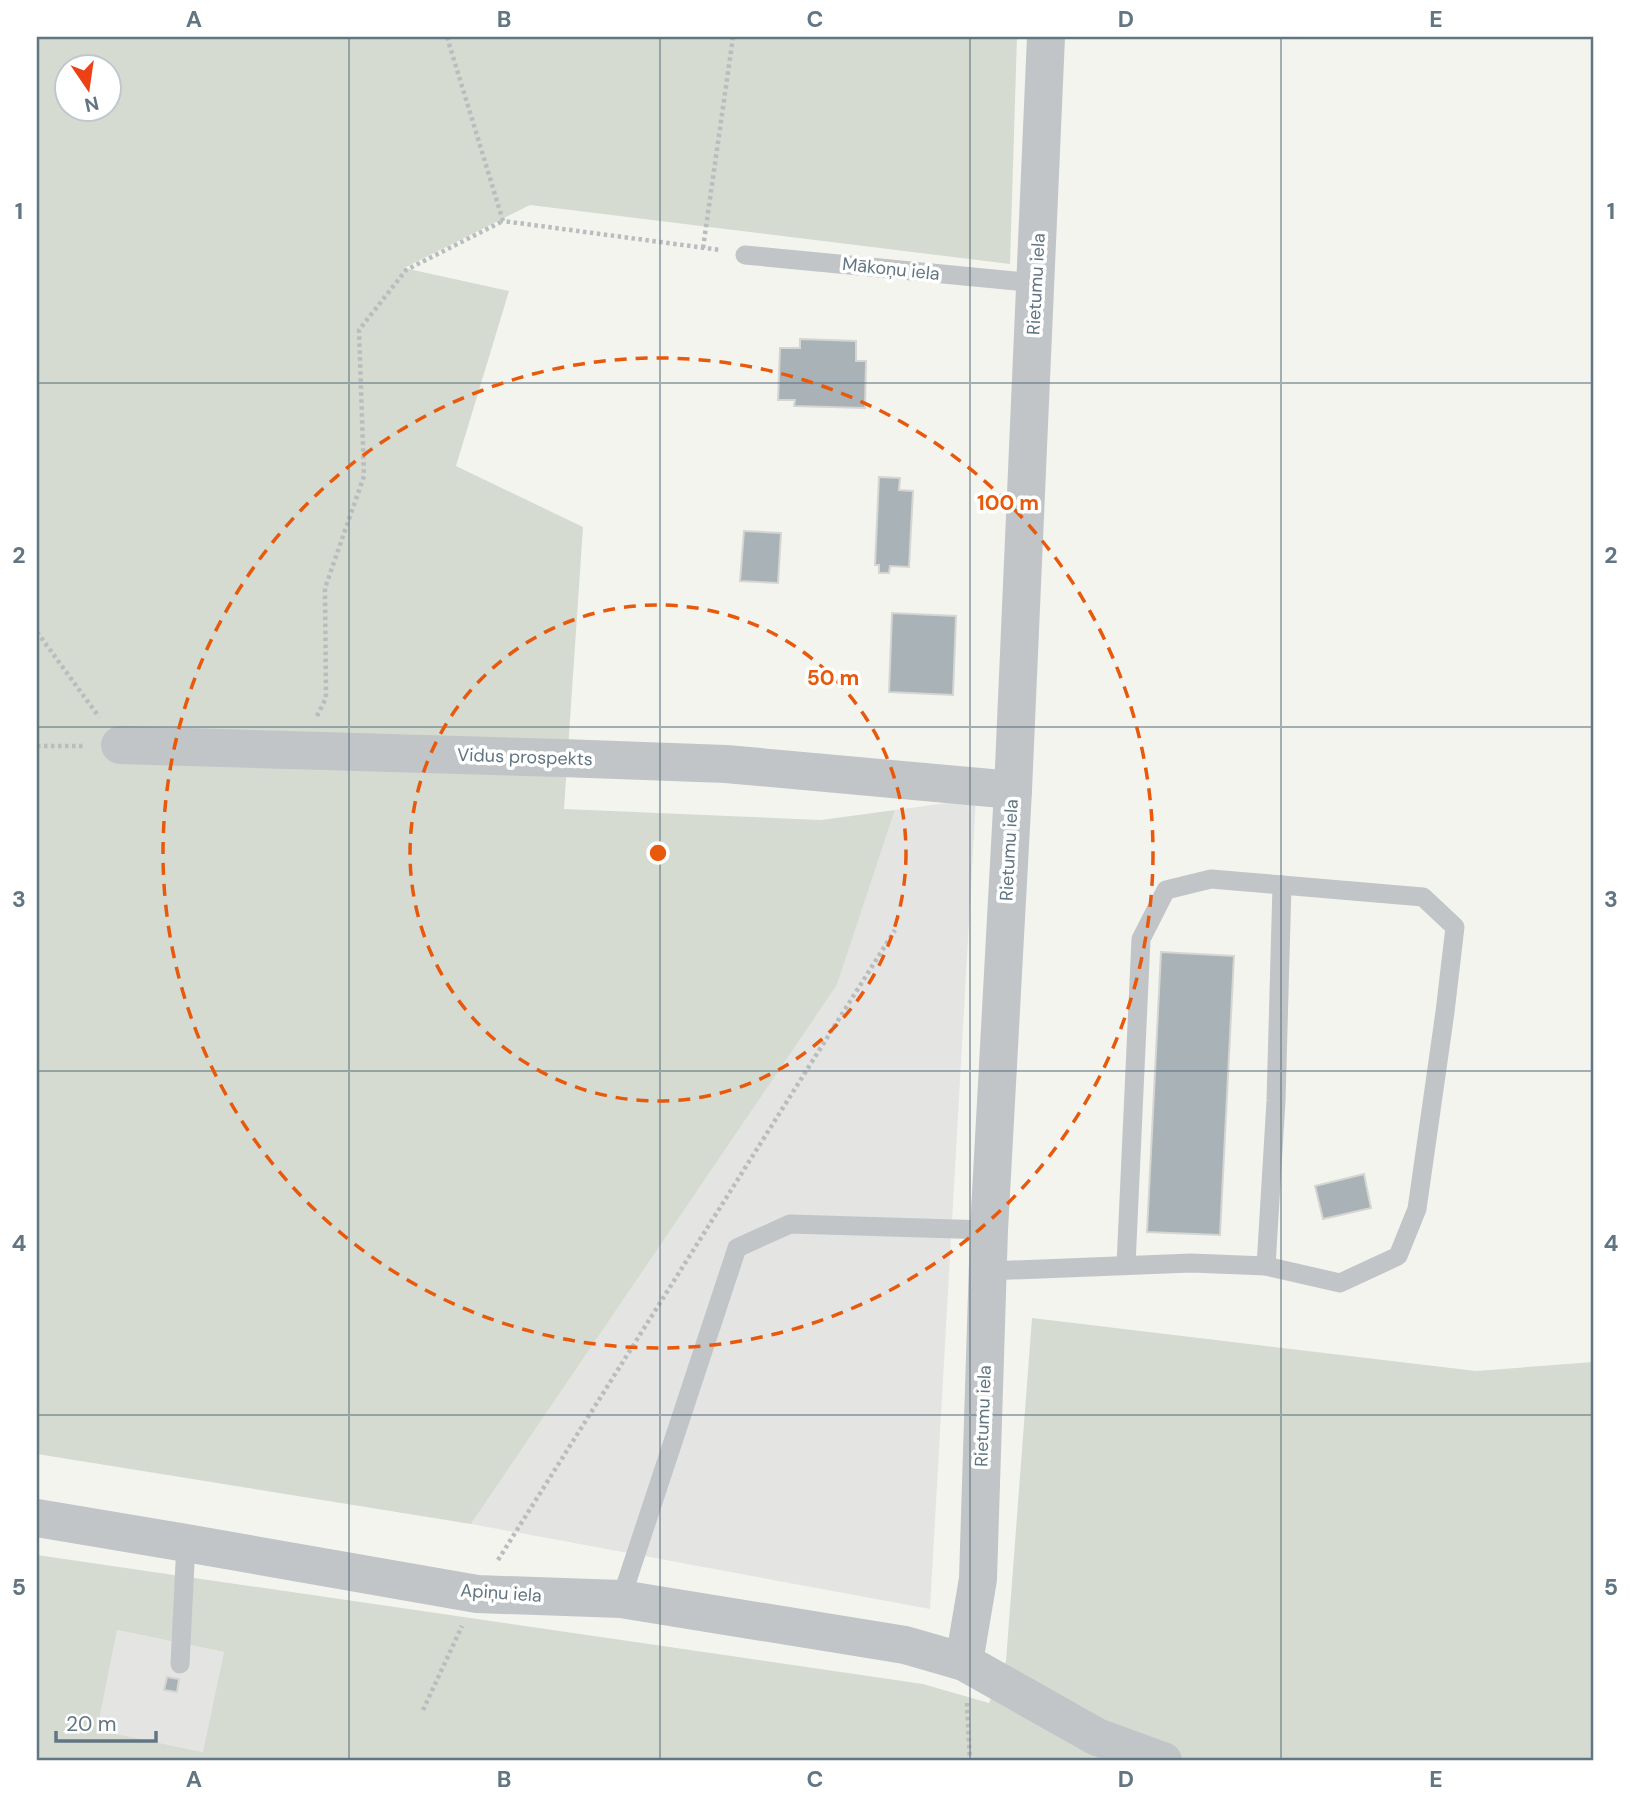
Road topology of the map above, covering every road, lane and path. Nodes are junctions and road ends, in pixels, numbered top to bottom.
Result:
1 (447, 37) edge
2 (733, 37) edge
3 (1046, 37) edge
4 (503, 221) junction
5 (703, 247) junction
6 (745, 255) joint
7 (1037, 283) junction
8 (37, 632) edge
9 (37, 746) edge
10 (120, 746) junction
11 (298, 751) junction
12 (1013, 790) junction
13 (1282, 885) junction
14 (895, 930) dead end
15 (989, 1230) junction
16 (1126, 1265) junction
17 (1266, 1266) junction
18 (988, 1271) junction
19 (37, 1518) edge
20 (186, 1542) junction
21 (477, 1594) junction
22 (621, 1599) junction
23 (964, 1662) junction
24 (180, 1664) dead end
25 (423, 1710) dead end
26 (970, 1761) edge
27 (1163, 1761) edge

1 - 4 path
2 - 5 path
3 - 7 street, Rietumu iela
4 - 5 path
4 - 11 path
5 - 6 path
6 - 7 lane, Mākoņu iela
7 - 12 street, Rietumu iela
8 - 10 path
9 - 10 path
10 - 11 street, Vidus prospekts
11 - 12 street, Vidus prospekts
12 - 15 street, Rietumu iela
13 - 16 lane
13 - 17 lane
13 - 17 lane
14 - 21 path
15 - 18 street, Rietumu iela
15 - 22 lane
16 - 17 lane
16 - 18 lane
18 - 23 street, Rietumu iela
19 - 20 street, Apiņu iela
20 - 21 street, Apiņu iela
20 - 24 lane
21 - 22 street, Apiņu iela
21 - 25 path
22 - 23 street, Apiņu iela
23 - 26 path
23 - 27 street, Apiņu iela

